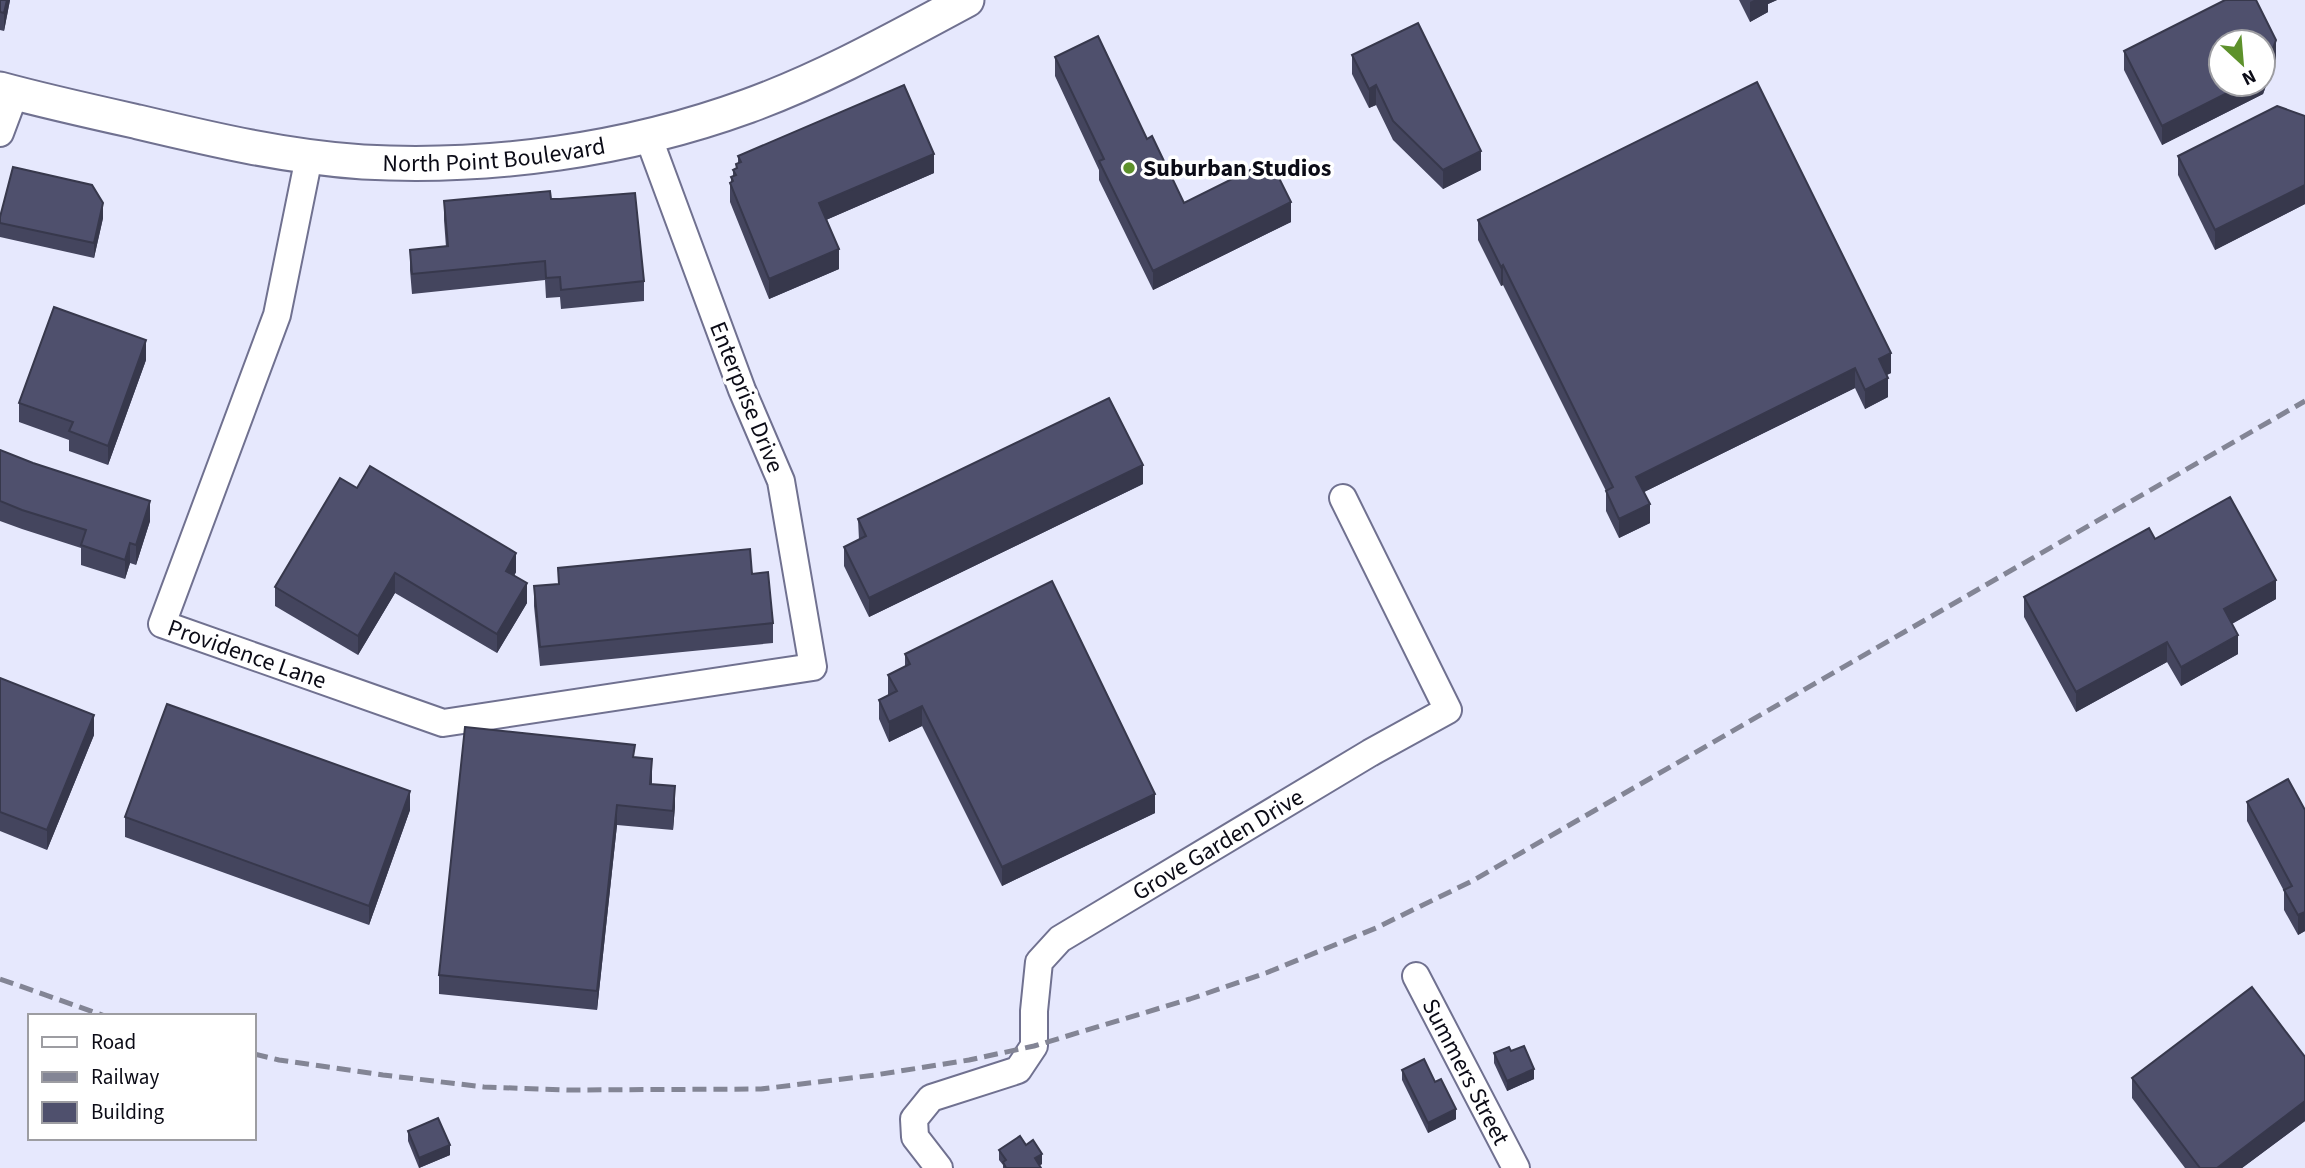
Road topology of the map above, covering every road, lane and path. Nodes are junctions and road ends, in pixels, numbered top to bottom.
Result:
1 (967, 0) edge
2 (7, 91) edge
3 (0, 133) edge
4 (648, 136) junction
5 (309, 156) junction
6 (1343, 498) dead end
7 (814, 667) joint
8 (1416, 976) dead end
9 (939, 1168) edge
10 (1516, 1168) edge

1 - 4 main road, North Point Boulevard
2 - 3 street
2 - 5 main road, North Point Boulevard
4 - 5 main road, North Point Boulevard
4 - 7 street, Enterprise Drive
5 - 7 street, Providence Lane
6 - 9 street, Grove Garden Drive
8 - 10 street, Summers Street

